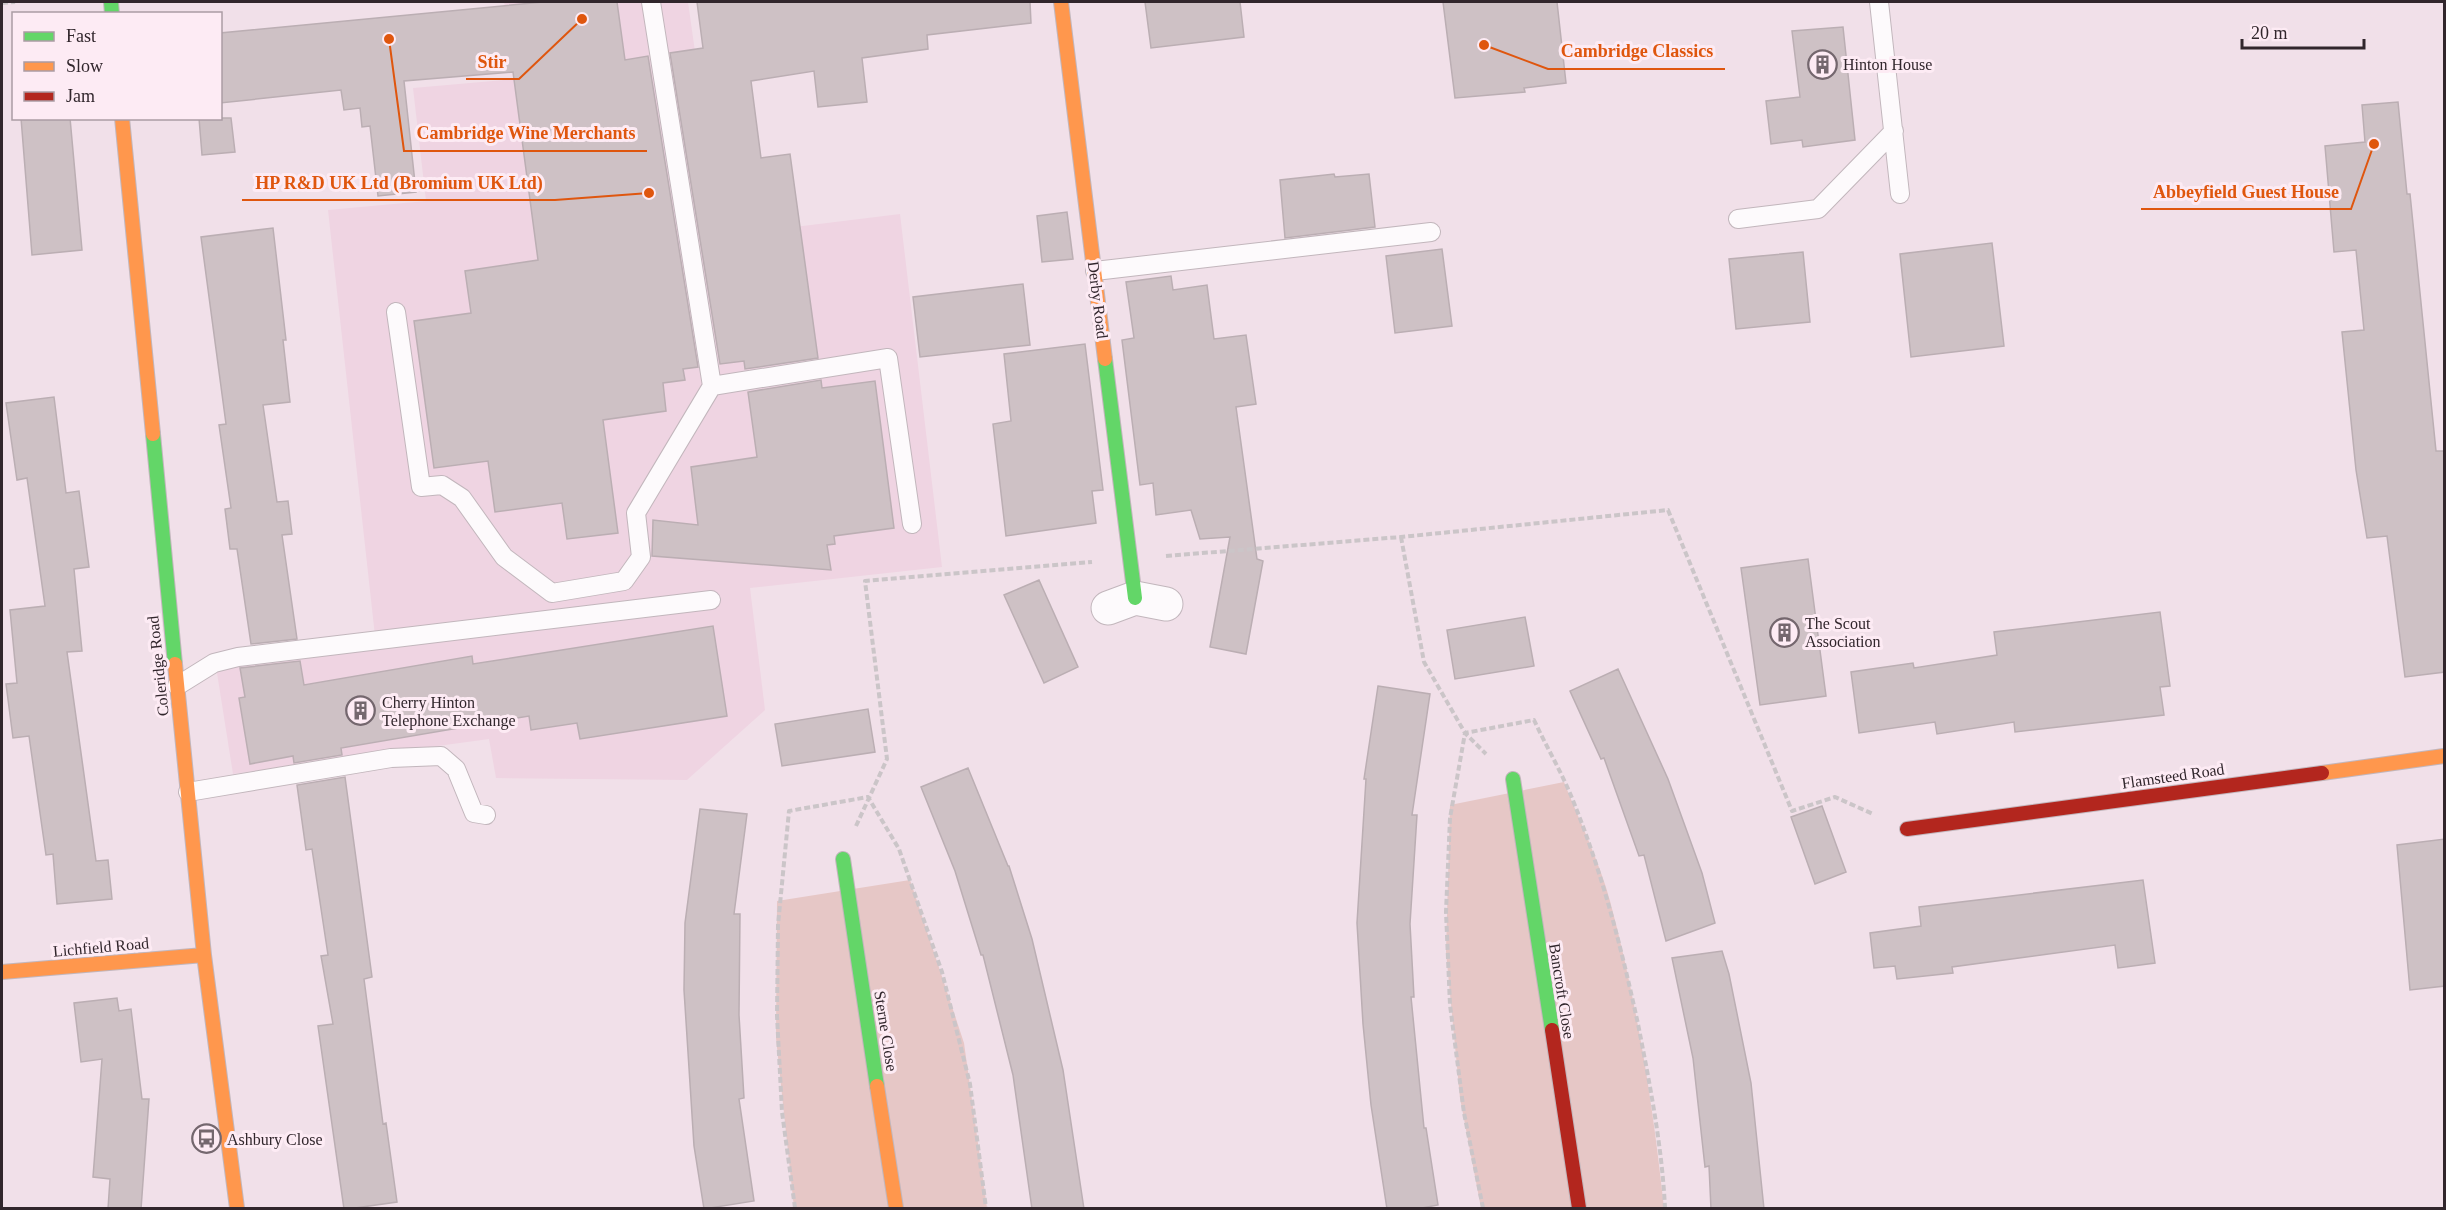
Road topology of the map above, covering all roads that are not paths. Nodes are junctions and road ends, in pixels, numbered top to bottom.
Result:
1 (651, 2) edge
2 (1061, 2) edge
3 (1880, 2) edge
4 (122, 120) edge
5 (1894, 131) junction
6 (1900, 194) dead end
7 (1738, 219) dead end
8 (1431, 232) dead end
9 (1095, 271) junction
10 (396, 312) dead end
11 (712, 386) junction
12 (912, 524) dead end
13 (711, 600) dead end
14 (1136, 603) dead end
15 (177, 686) junction
16 (2445, 756) edge
17 (1513, 779) dead end
18 (188, 792) junction
19 (486, 814) dead end
20 (1907, 829) road end
21 (843, 859) dead end
22 (204, 955) junction
23 (2, 972) edge
24 (237, 1209) edge
25 (896, 1209) edge
26 (1579, 1209) edge

1 - 11 lane
2 - 9 street, Derby Road
3 - 5 lane
4 - 15 street, Coleridge Road
5 - 6 lane
5 - 7 lane
8 - 9 lane
9 - 14 street, Derby Road
10 - 11 lane
11 - 12 lane
13 - 15 lane
15 - 18 street, Coleridge Road
16 - 20 street, Flamsteed Road
17 - 26 street, Bancroft Close
18 - 19 lane
18 - 22 street, Coleridge Road
21 - 25 street, Sterne Close
22 - 23 street, Lichfield Road
22 - 24 street, Coleridge Road

